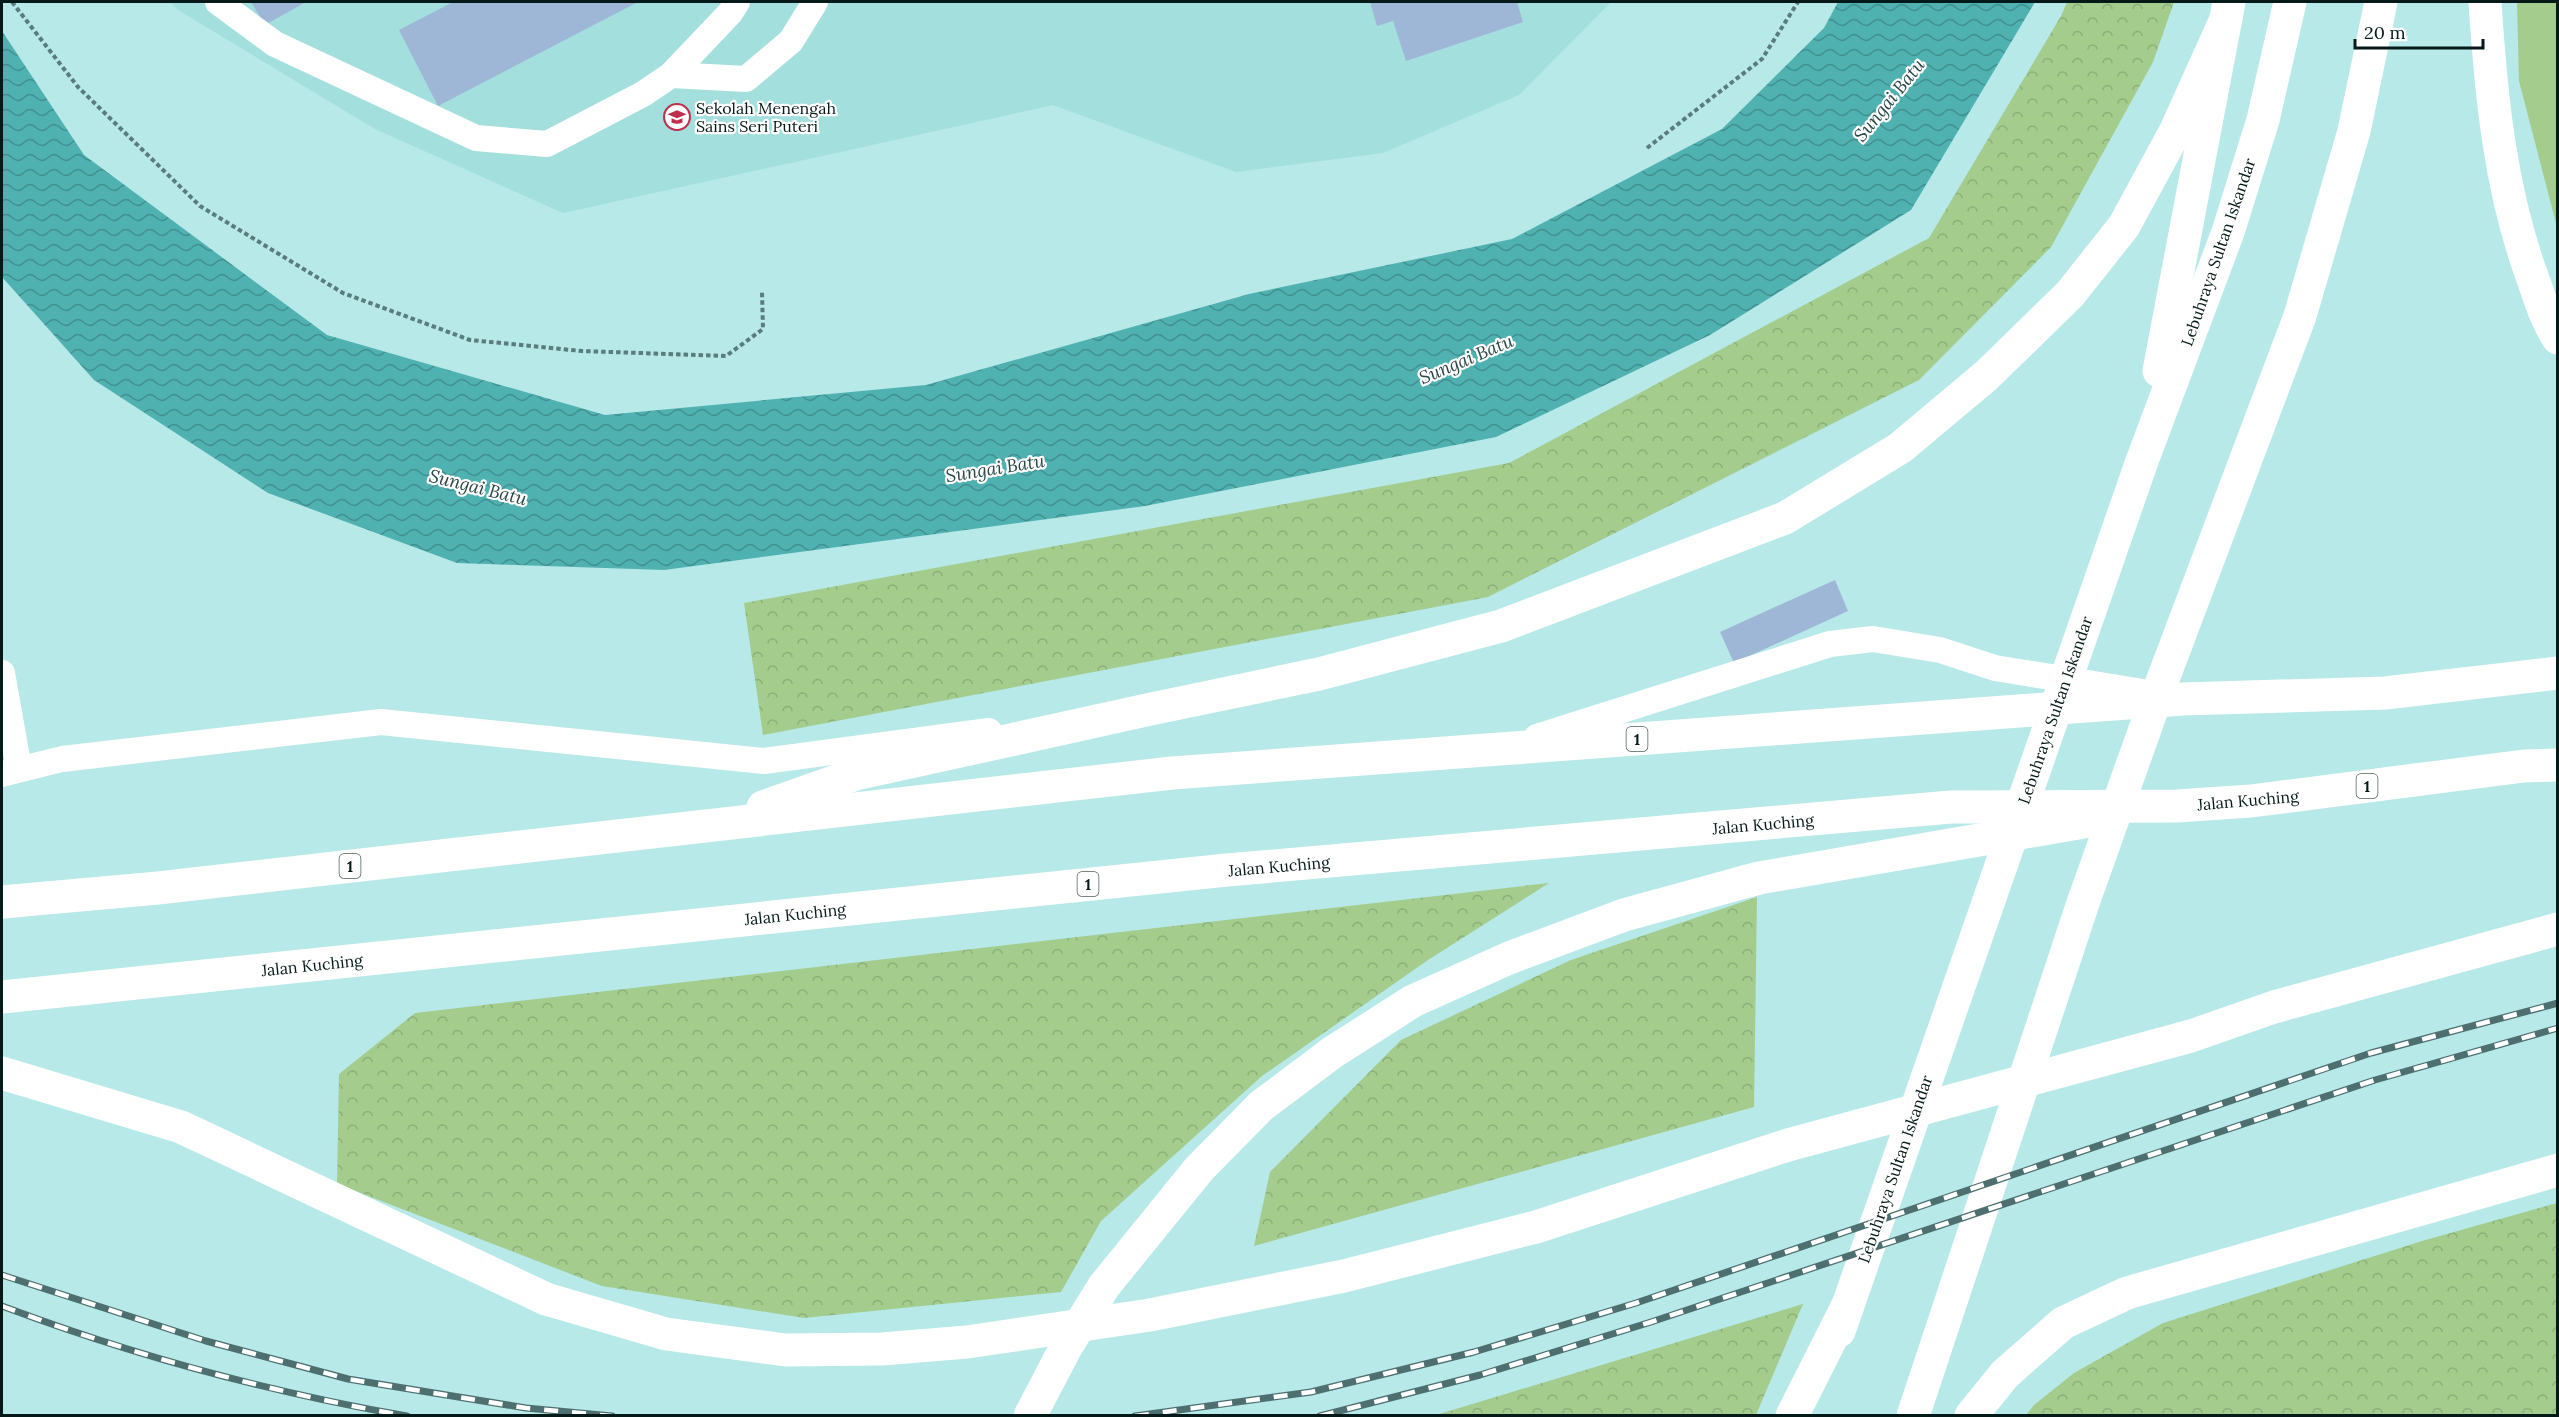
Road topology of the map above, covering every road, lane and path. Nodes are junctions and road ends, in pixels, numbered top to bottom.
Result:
1 (12, 2) edge
2 (218, 2) edge
3 (737, 2) edge
4 (815, 2) edge
5 (1798, 2) edge
6 (2290, 2) edge
7 (2381, 2) edge
8 (2485, 2) edge
9 (2228, 10) edge
10 (671, 75) junction
11 (1647, 148) dead end
12 (762, 292) dead end
13 (2558, 338) edge
14 (2142, 461) junction
15 (2, 673) edge
16 (2558, 673) edge
17 (2183, 699) junction
18 (1151, 709) junction
19 (1499, 749) junction
20 (2558, 765) edge
21 (10, 772) edge
22 (2177, 806) junction
23 (717, 825) junction
24 (2, 902) edge
25 (2558, 929) edge
26 (2, 997) edge
27 (2, 1072) edge
28 (2558, 1170) edge
29 (1848, 1305) junction
30 (1030, 1416) edge
31 (1792, 1416) edge
32 (1810, 1416) edge
33 (1913, 1416) edge
34 (1971, 1416) edge

1 - 12 path
2 - 10 lane
3 - 10 lane
4 - 10 lane
5 - 11 path
6 - 14 main road, Lebuhraya Sultan Iskandar
7 - 33 main road
8 - 13 main road
9 - 14 main road
9 - 18 main road
14 - 29 main road, Lebuhraya Sultan Iskandar
15 - 21 lane
16 - 17 main road, 1
17 - 19 main road, 1
17 - 19 lane
18 - 21 lane
18 - 23 main road
19 - 23 main road, 1
20 - 22 main road, Jalan Kuching / 1
22 - 26 main road, Jalan Kuching / 1
22 - 30 main road
23 - 24 main road, 1
25 - 27 main road
28 - 34 main road
29 - 31 main road
29 - 32 main road, Lebuhraya Sultan Iskandar

